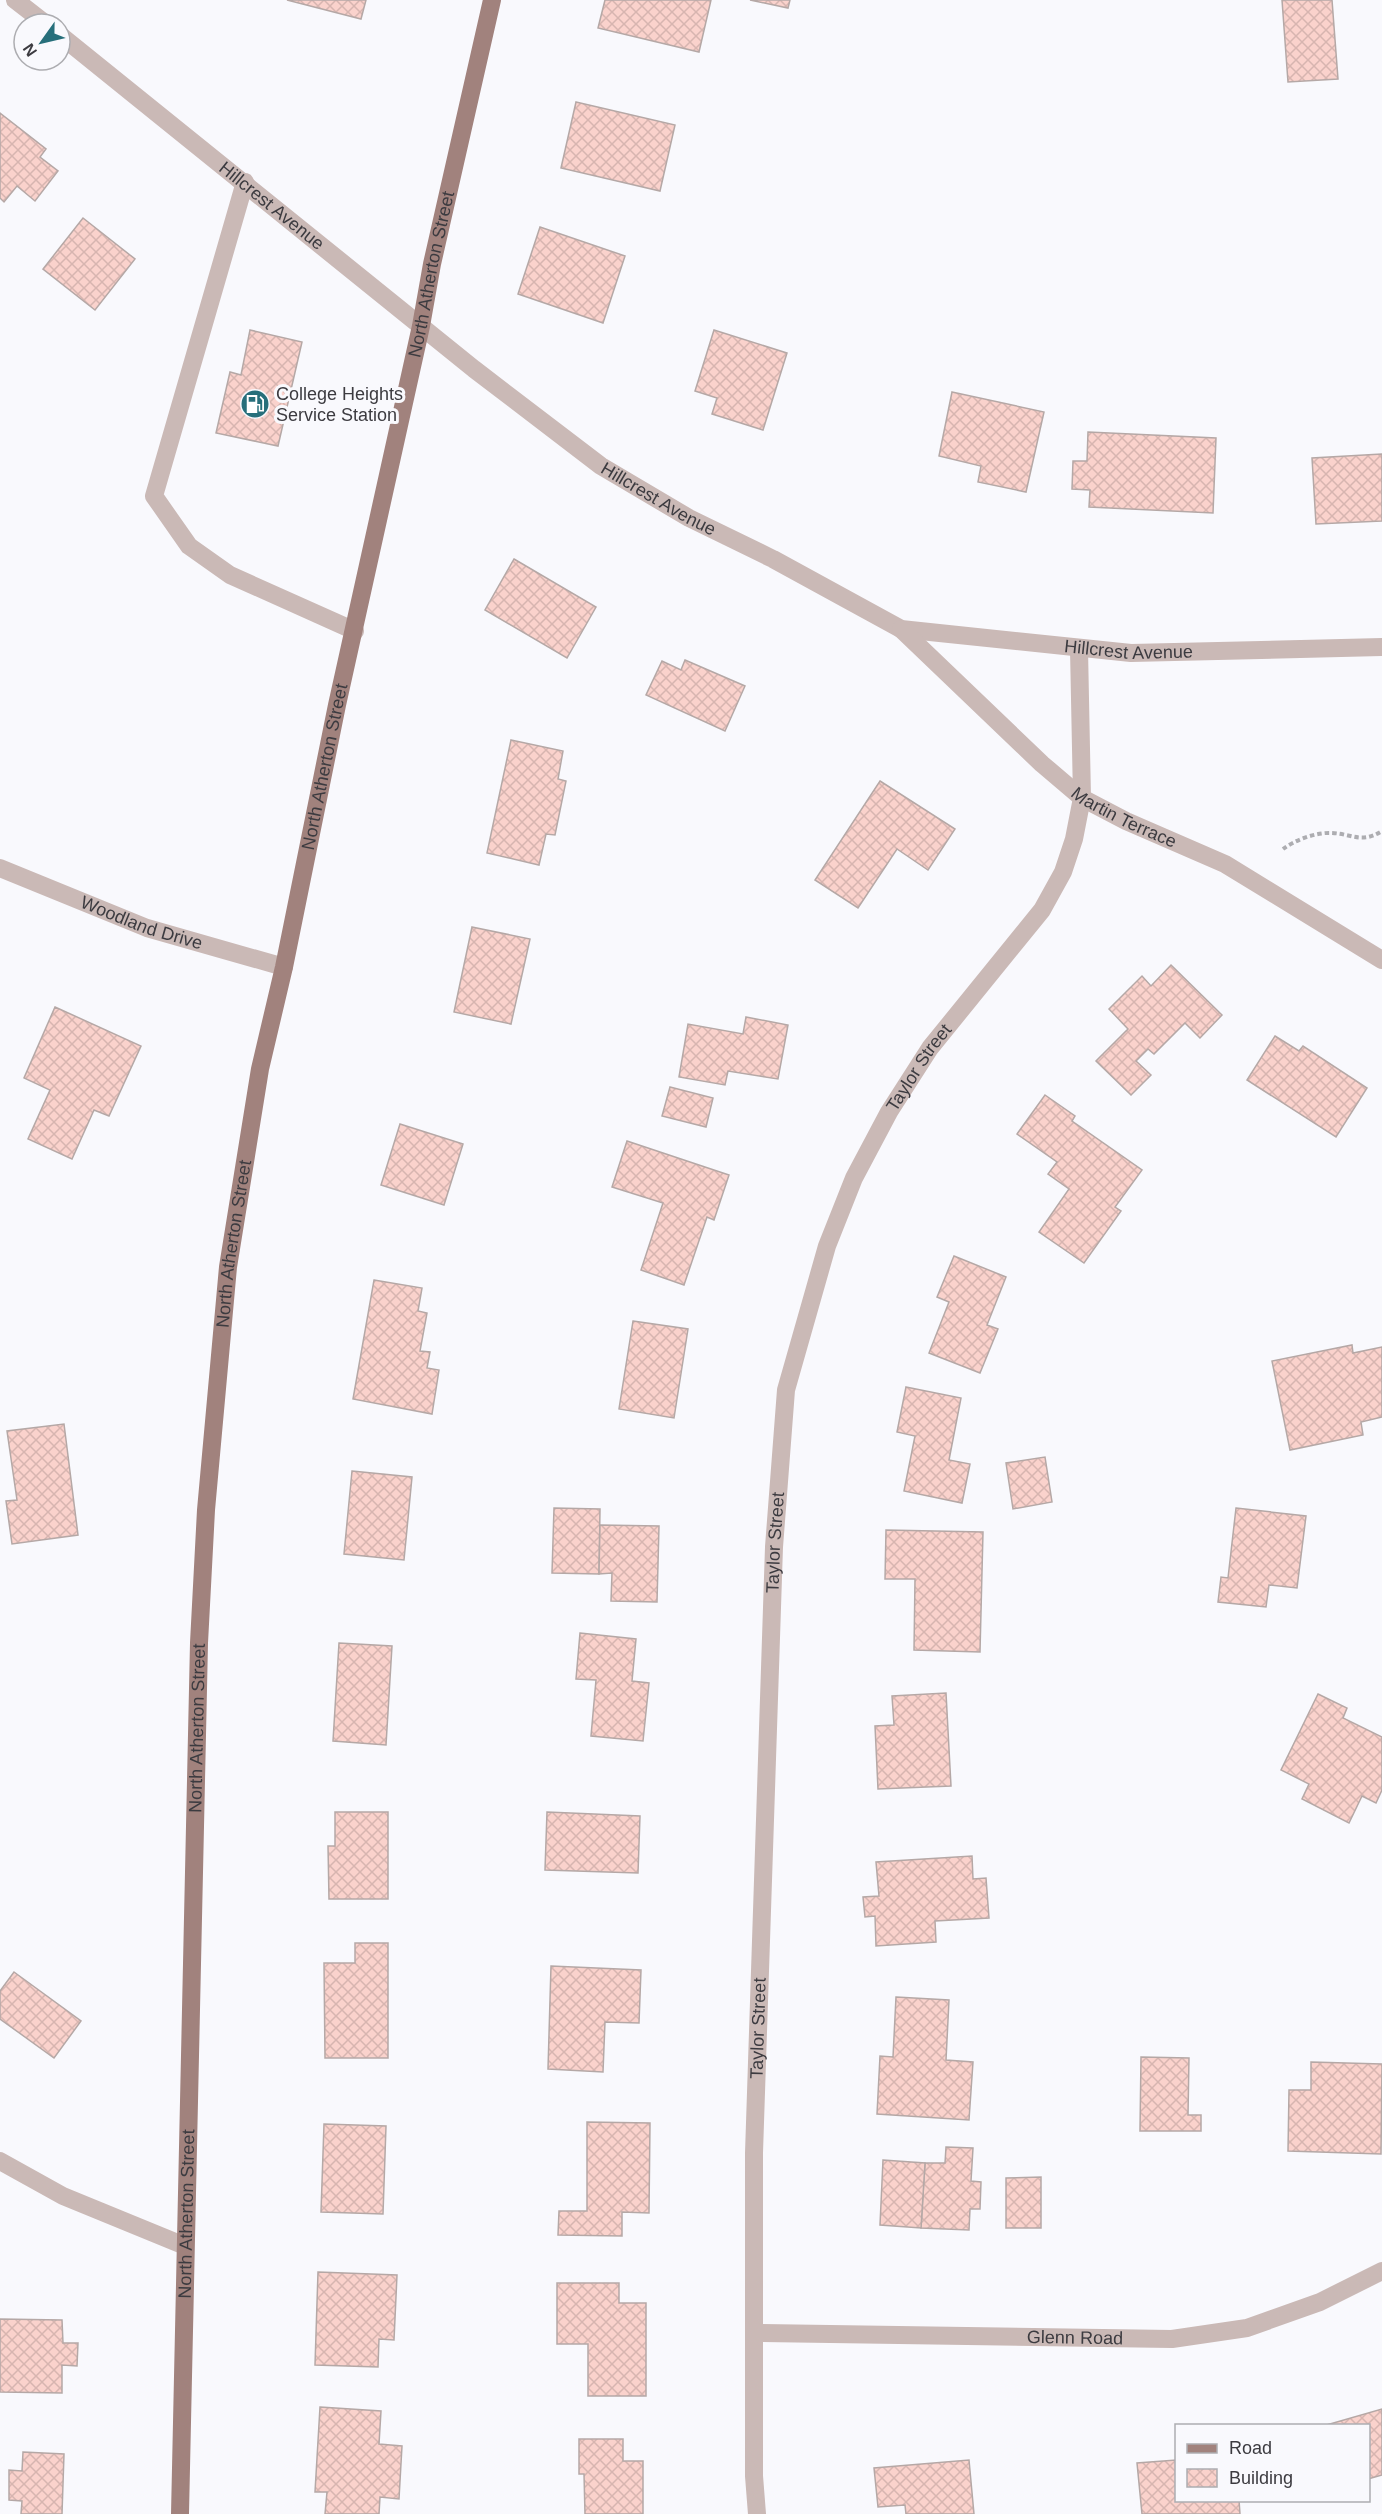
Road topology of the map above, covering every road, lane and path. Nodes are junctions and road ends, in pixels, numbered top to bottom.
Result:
1 (15, 0) edge
2 (492, 0) edge
3 (30, 12) edge
4 (72, 45) edge
5 (245, 182) junction
6 (421, 326) junction
7 (901, 629) junction
8 (354, 631) junction
9 (1382, 646) edge
10 (1079, 649) junction
11 (1082, 798) junction
12 (1382, 831) edge
13 (1283, 849) dead end
14 (0, 868) edge
15 (1382, 960) edge
16 (284, 967) junction
17 (0, 2161) edge
18 (185, 2246) junction
19 (1382, 2271) edge
20 (754, 2333) junction
21 (180, 2514) edge
22 (757, 2514) edge

1 - 3 street
2 - 6 main road, North Atherton Street
4 - 5 street, Hillcrest Avenue
5 - 6 street, Hillcrest Avenue
5 - 8 street
6 - 7 street, Hillcrest Avenue
6 - 8 main road, North Atherton Street
7 - 10 street, Hillcrest Avenue
7 - 11 street, Martin Terrace
8 - 16 main road, North Atherton Street
9 - 10 street, Hillcrest Avenue
10 - 11 street, Taylor Street
11 - 15 street, Martin Terrace
11 - 20 street, Taylor Street
12 - 13 path
14 - 16 street, Woodland Drive
16 - 18 main road, North Atherton Street
17 - 18 street
18 - 21 main road, North Atherton Street
19 - 20 street, Glenn Road
20 - 22 street, Taylor Street

